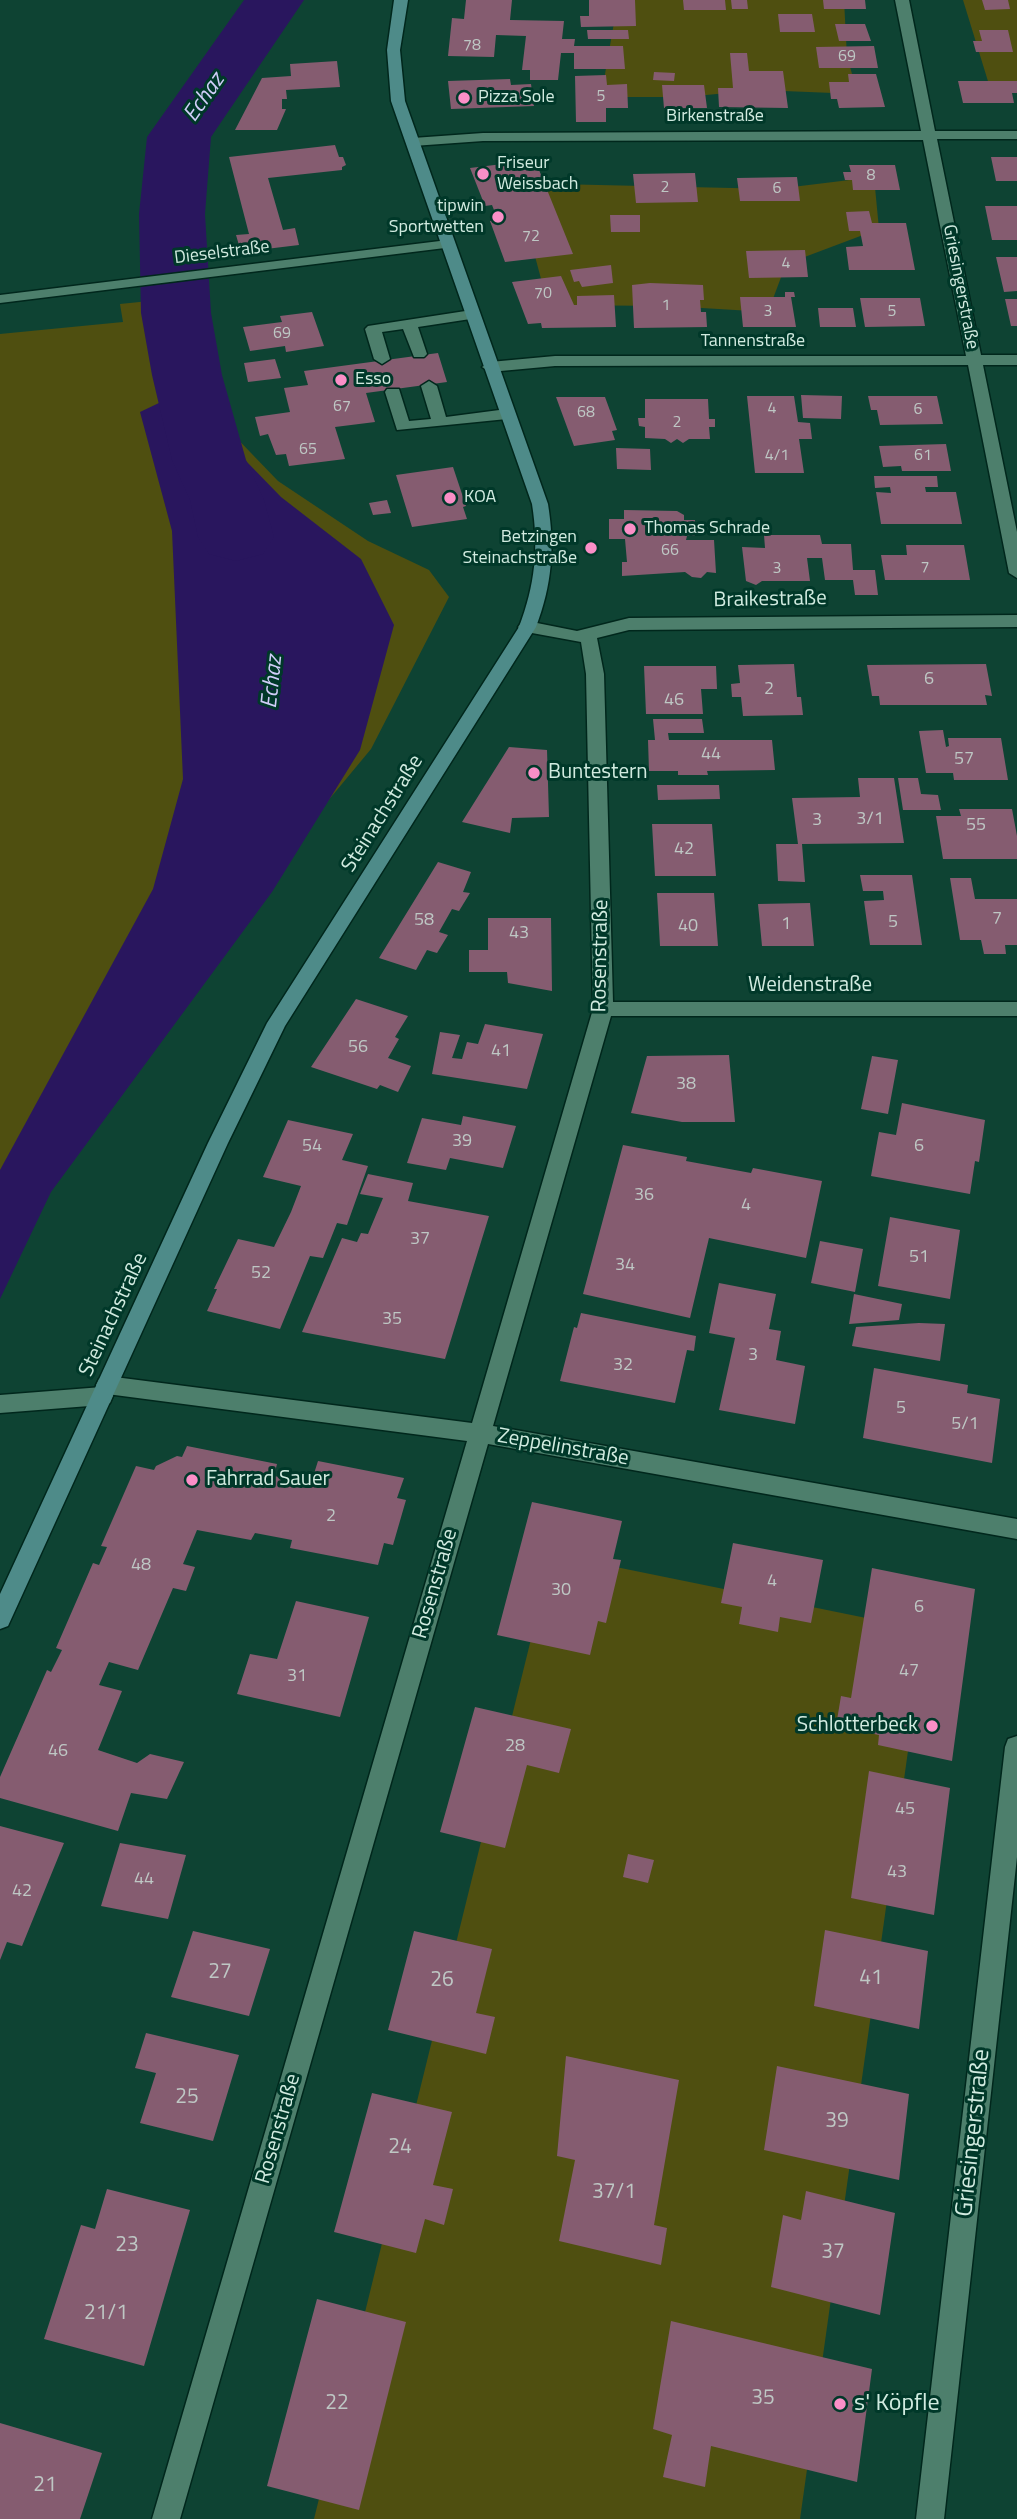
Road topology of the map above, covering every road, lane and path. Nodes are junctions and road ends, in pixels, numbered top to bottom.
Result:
1 (401, 0) edge
2 (902, 0) edge
3 (929, 135) junction
4 (1017, 135) edge
5 (413, 142) junction
6 (448, 244) junction
7 (0, 299) edge
8 (472, 315) junction
9 (409, 324) junction
10 (419, 354) dead end
11 (382, 359) dead end
12 (975, 360) junction
13 (1017, 360) edge
14 (490, 367) junction
15 (429, 386) dead end
16 (393, 391) dead end
17 (507, 414) junction
18 (440, 423) junction
19 (1017, 573) edge
20 (1017, 621) edge
21 (527, 627) junction
22 (588, 635) junction
23 (603, 1009) junction
24 (1017, 1009) edge
25 (104, 1391) junction
26 (0, 1404) edge
27 (480, 1433) junction
28 (1017, 1528) edge
29 (0, 1619) edge
30 (1017, 1747) edge
31 (166, 2519) edge
32 (930, 2519) edge

1 - 5 main road, Steinachstraße
2 - 3 street, Griesingerstraße
3 - 4 street, Birkenstraße
3 - 5 street, Birkenstraße
3 - 12 street, Griesingerstraße
5 - 6 main road, Steinachstraße
6 - 7 street, Dieselstraße
6 - 8 main road, Steinachstraße
8 - 9 street
8 - 14 main road, Steinachstraße
9 - 10 street
9 - 11 street
12 - 13 street, Tannenstraße
12 - 14 street, Tannenstraße
12 - 19 street, Griesingerstraße
14 - 17 main road, Steinachstraße
15 - 18 street
16 - 18 street
17 - 18 street
17 - 21 main road, Steinachstraße
20 - 22 street, Braikestraße
21 - 22 street, Braikestraße
21 - 25 main road, Steinachstraße
22 - 23 street, Rosenstraße
23 - 24 street, Weidenstraße
23 - 27 street, Rosenstraße
25 - 26 street, Zeppelinstraße
25 - 27 street, Zeppelinstraße
25 - 29 main road, Steinachstraße
27 - 28 street, Zeppelinstraße
27 - 31 street, Rosenstraße
30 - 32 street, Griesingerstraße

